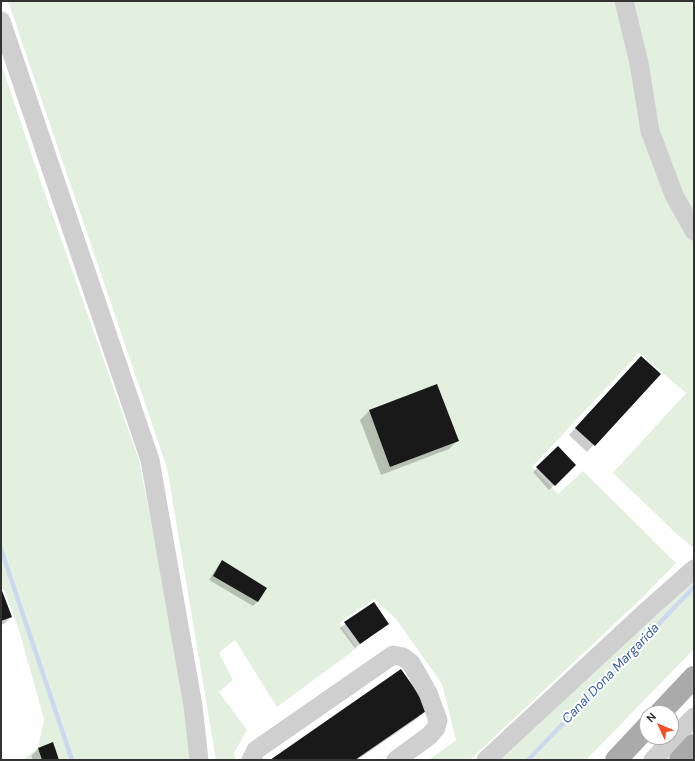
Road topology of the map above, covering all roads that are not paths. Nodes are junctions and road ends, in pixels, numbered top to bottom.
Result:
1 (624, 1) edge
2 (1, 21) edge
3 (694, 231) edge
4 (694, 569) edge
5 (694, 677) edge
6 (668, 705) edge
7 (694, 717) edge
8 (694, 731) edge
9 (639, 736) edge
10 (694, 745) edge
11 (199, 760) edge
12 (251, 760) edge
13 (396, 760) edge
14 (486, 760) edge
15 (616, 760) edge
16 (653, 760) edge
17 (666, 760) edge
18 (680, 760) edge

1 - 3 lane
2 - 11 lane
4 - 14 lane
5 - 6 main road
7 - 16 lane
8 - 17 lane
9 - 15 main road
10 - 18 main road
12 - 13 lane

